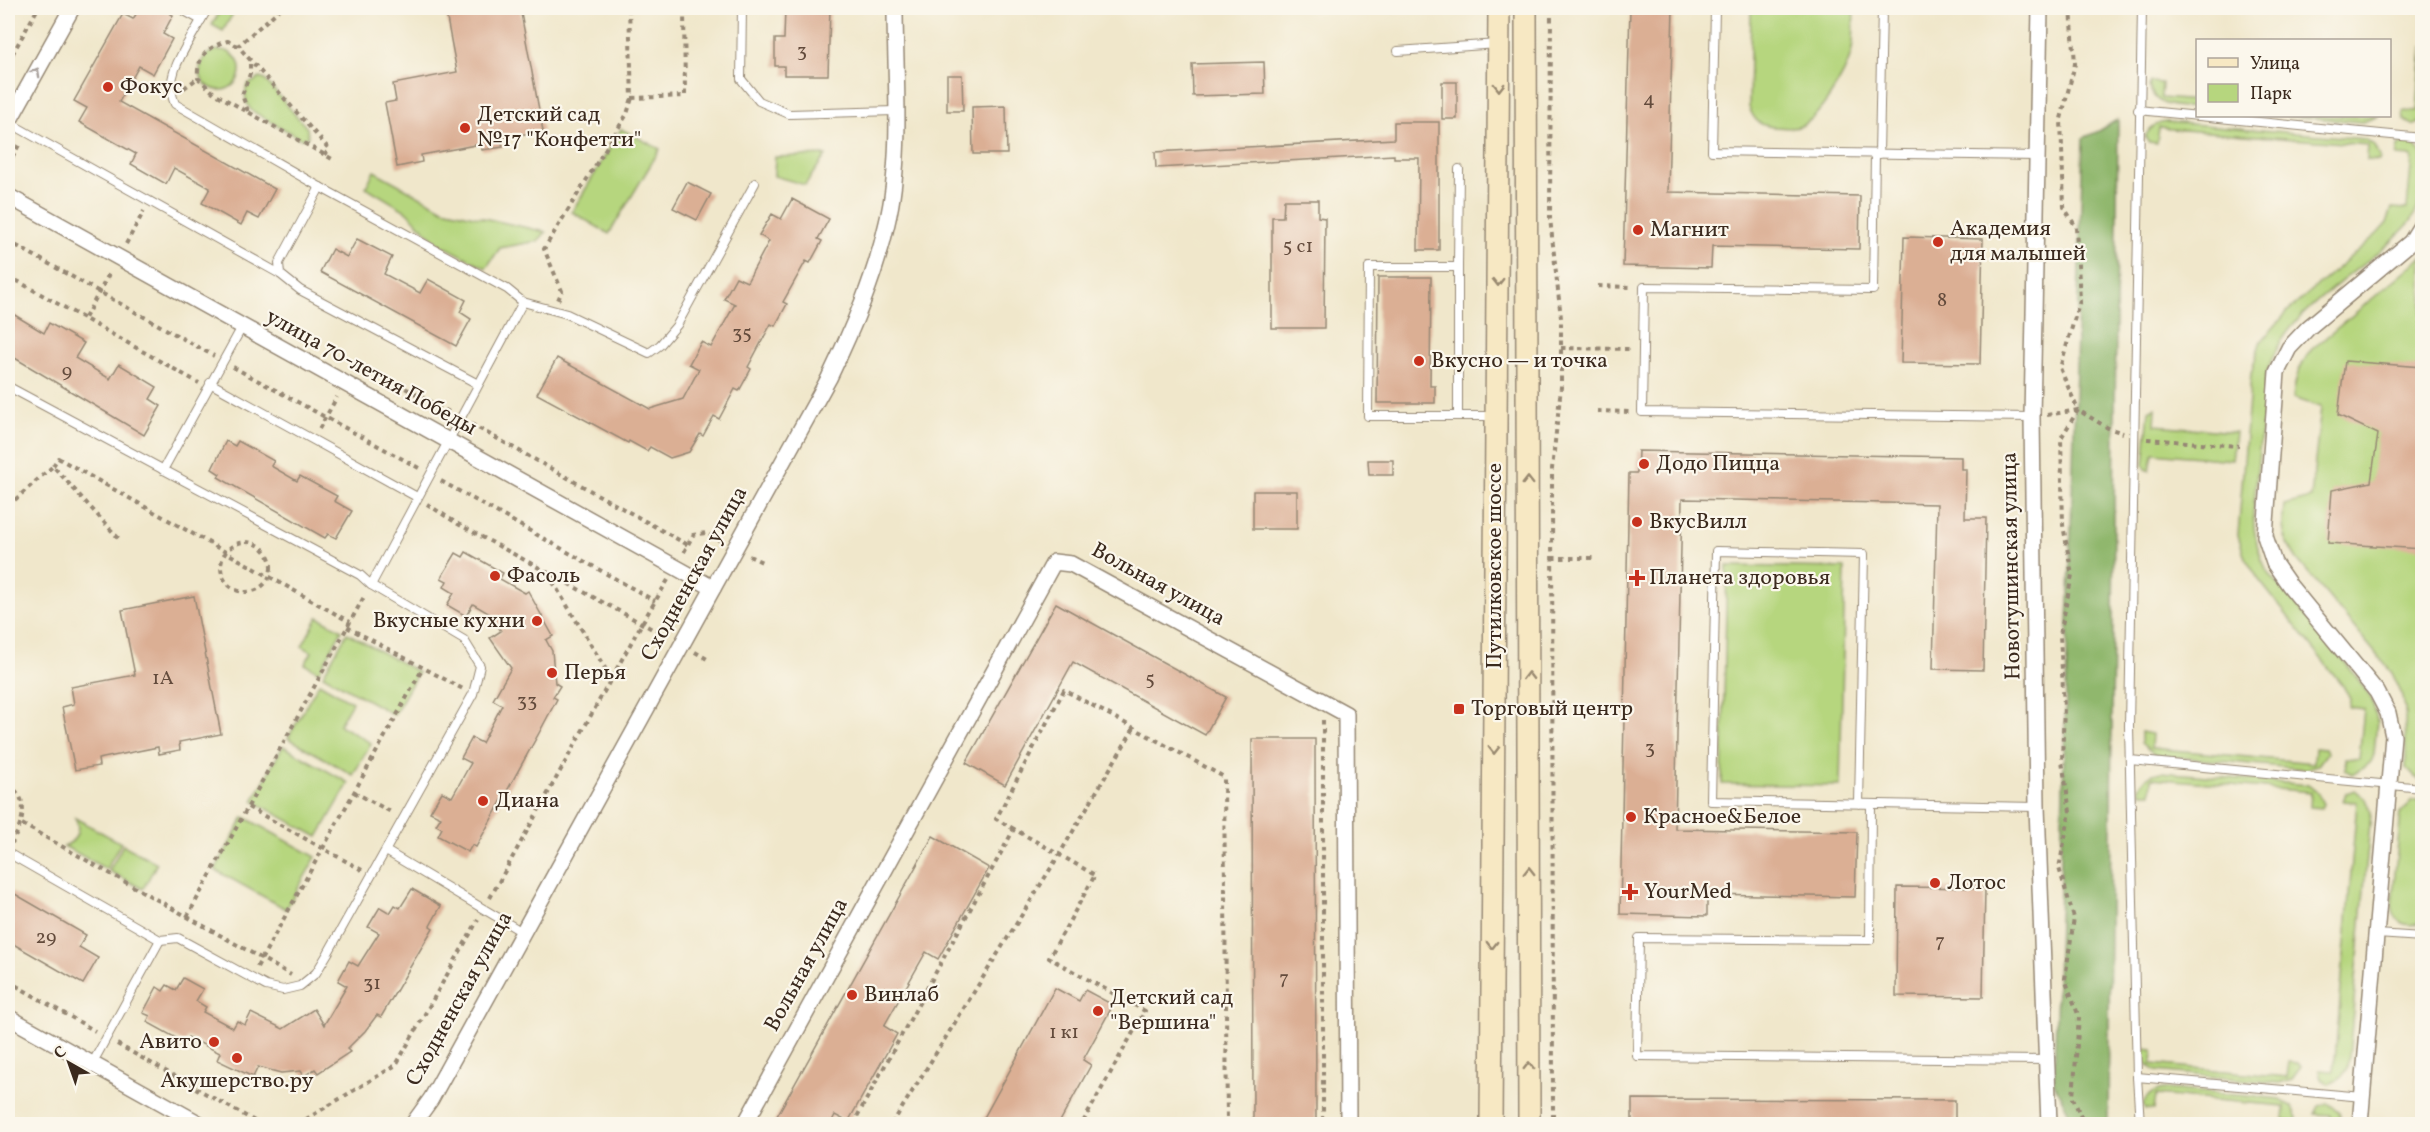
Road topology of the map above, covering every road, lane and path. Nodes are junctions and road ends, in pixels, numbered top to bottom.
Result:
1 (38, 8) edge
2 (72, 8) edge
3 (179, 8) edge
4 (208, 8) edge
5 (282, 8) edge
6 (629, 8) edge
7 (684, 8) edge
8 (742, 8) edge
9 (895, 8) edge
10 (1498, 8) edge
11 (1526, 8) edge
12 (1551, 8) edge
13 (1715, 8) edge
14 (1882, 8) edge
15 (2040, 8) edge
16 (2071, 8) edge
17 (2142, 8) edge
18 (201, 20) junction
19 (1500, 44) junction
20 (238, 46) junction
21 (1398, 51) dead end
22 (250, 60) junction
23 (8, 62) edge
24 (632, 98) junction
25 (2138, 110) junction
26 (896, 111) junction
27 (248, 112) junction
28 (2196, 116) edge
29 (2209, 117) edge
30 (8, 122) edge
31 (2422, 138) edge
32 (1877, 154) junction
33 (325, 155) junction
34 (2038, 156) junction
35 (334, 160) dead end
36 (1459, 169) dead end
37 (755, 183) dead end
38 (320, 187) junction
39 (8, 196) edge
40 (2422, 224) edge
41 (8, 241) edge
42 (1458, 267) junction
43 (280, 274) junction
44 (9, 277) edge
45 (1598, 286) dead end
46 (1644, 287) junction
47 (562, 291) dead end
48 (523, 302) junction
49 (242, 327) junction
50 (1561, 348) junction
51 (1643, 349) junction
52 (223, 361) junction
53 (477, 384) junction
54 (209, 385) junction
55 (8, 389) edge
56 (1597, 411) dead end
57 (1642, 412) junction
58 (1458, 416) junction
59 (1497, 416) junction
60 (2032, 417) junction
61 (460, 418) junction
62 (447, 441) junction
63 (53, 466) junction
64 (163, 470) junction
65 (429, 474) junction
66 (417, 497) junction
67 (8, 506) edge
68 (121, 541) dead end
69 (688, 545) junction
70 (735, 548) junction
71 (225, 553) junction
72 (1544, 558) dead end
73 (1552, 558) junction
74 (1596, 558) dead end
75 (762, 562) dead end
76 (676, 567) junction
77 (546, 572) junction
78 (268, 577) junction
79 (371, 585) junction
80 (713, 588) junction
81 (655, 601) junction
82 (350, 622) junction
83 (642, 623) junction
84 (347, 627) junction
85 (682, 645) junction
86 (707, 659) dead end
87 (423, 668) junction
88 (611, 679) junction
89 (473, 694) junction
90 (1323, 701) junction
91 (1134, 728) junction
92 (2130, 760) junction
93 (8, 785) edge
94 (2389, 785) junction
95 (2422, 788) edge
96 (354, 792) junction
97 (1859, 804) junction
98 (1871, 804) junction
99 (248, 807) junction
100 (2037, 807) junction
101 (404, 819) junction
102 (22, 824) junction
103 (1014, 829) junction
104 (323, 848) junction
105 (386, 851) junction
106 (8, 852) edge
107 (1059, 855) junction
108 (372, 876) junction
109 (484, 908) junction
110 (186, 917) junction
111 (524, 933) junction
112 (2377, 934) junction
113 (2422, 937) edge
114 (160, 940) junction
115 (260, 959) junction
116 (251, 978) junction
117 (8, 981) edge
118 (304, 983) junction
119 (8, 1017) edge
120 (107, 1038) junction
121 (2046, 1060) junction
122 (92, 1064) junction
123 (2136, 1077) junction
124 (2363, 1097) junction
125 (200, 1125) edge
126 (260, 1125) edge
127 (298, 1125) edge
128 (413, 1125) edge
129 (745, 1125) edge
130 (853, 1125) edge
131 (892, 1125) edge
132 (1082, 1125) edge
133 (1227, 1125) edge
134 (1323, 1125) edge
135 (1348, 1125) edge
136 (1491, 1125) edge
137 (1529, 1125) edge
138 (1553, 1125) edge
139 (2049, 1125) edge
140 (2084, 1125) edge
141 (2140, 1125) edge
142 (2361, 1125) edge

1 - 23 path
30 -> 2 street
3 - 18 lane
4 - 18 lane
5 - 20 path
6 - 24 path
7 - 24 path
8 - 26 lane
9 - 26 street, Сходненская улица
10 - 19 main road, Путилковское шоссе
137 -> 11 main road, Путилковское шоссе
12 - 50 path
13 - 32 lane
14 - 32 lane
15 - 34 street, Новотушинская улица
16 - 140 path
17 - 25 lane
18 - 38 lane
19 - 21 lane
19 -> 59 main road, Путилковское шоссе
20 - 22 path
20 - 27 path
22 - 27 path
22 - 33 path
24 - 47 path
25 - 28 lane
25 - 92 lane
26 - 70 street, Сходненская улица
27 - 33 path
29 - 31 lane
30 - 43 lane
32 - 34 lane
32 - 46 lane
33 - 35 path
34 - 60 street, Новотушинская улица
36 - 42 lane
37 - 48 lane
38 - 43 lane
38 - 48 lane
39 - 49 street, улица 70-летия Победы
40 - 94 street
41 - 52 path
42 - 58 lane
42 - 58 lane
43 - 53 lane
44 - 54 path
45 - 46 path
46 - 51 lane
48 - 53 lane
49 - 52 lane
49 - 62 street, улица 70-летия Победы
50 - 51 path
50 - 73 path
51 - 57 lane
52 - 54 lane
52 - 65 path
53 - 61 lane
54 - 64 lane
54 - 66 lane
55 - 64 lane
56 - 57 path
57 - 60 lane
58 - 59 lane
59 -> 136 main road, Путилковское шоссе
60 - 100 street, Новотушинская улица
61 - 62 lane
61 - 69 path
62 - 65 lane
62 - 76 street, улица 70-летия Победы
63 - 67 path
63 - 68 path
63 - 71 path
64 - 79 lane
65 - 66 lane
65 - 81 path
66 - 77 path
66 - 79 lane
69 - 70 path
69 - 76 path
70 - 75 path
70 - 80 street, Сходненская улица
71 - 78 path
71 - 78 path
71 - 78 path
72 - 73 path
73 - 74 path
73 - 138 path
76 - 80 street, улица 70-летия Победы
76 - 81 path
77 - 83 path
77 - 88 path
78 - 82 path
79 - 82 path
79 - 89 lane
80 - 85 street, Сходненская улица
81 - 83 path
82 - 84 path
83 - 85 path
83 - 88 path
84 - 87 path
84 - 99 path
85 - 86 path
85 - 111 street, Сходненская улица
87 - 89 path
87 - 96 path
88 - 109 path
89 - 101 lane
90 - 129 street, Вольная улица
90 - 134 path
90 - 135 street, Вольная улица
91 - 103 path
91 - 107 path
91 - 133 path
92 - 94 lane
92 - 123 lane
93 - 102 path
94 - 95 lane
94 - 112 street
96 - 101 path
96 - 104 path
97 - 97 lane
97 - 98 lane
98 - 100 lane
98 - 121 lane
99 - 104 path
99 - 110 path
100 - 121 street, Новотушинская улица
101 - 105 lane
102 - 106 path
102 - 110 path
103 - 107 path
103 - 130 path
104 - 108 path
104 - 115 path
105 - 108 lane
105 - 109 lane
106 - 114 lane
107 - 131 path
107 - 132 path
108 - 118 lane
109 - 111 lane
109 - 127 path
110 - 115 path
111 - 128 street, Сходненская улица
112 - 113 lane
112 - 124 street
114 - 116 lane
114 - 120 lane
115 - 116 path
115 - 118 path
116 - 118 lane
117 - 120 path
119 - 122 street
120 - 122 lane
120 - 126 path
121 - 139 street, Новотушинская улица
122 - 125 street
123 - 124 lane
123 - 141 lane
124 - 142 street

